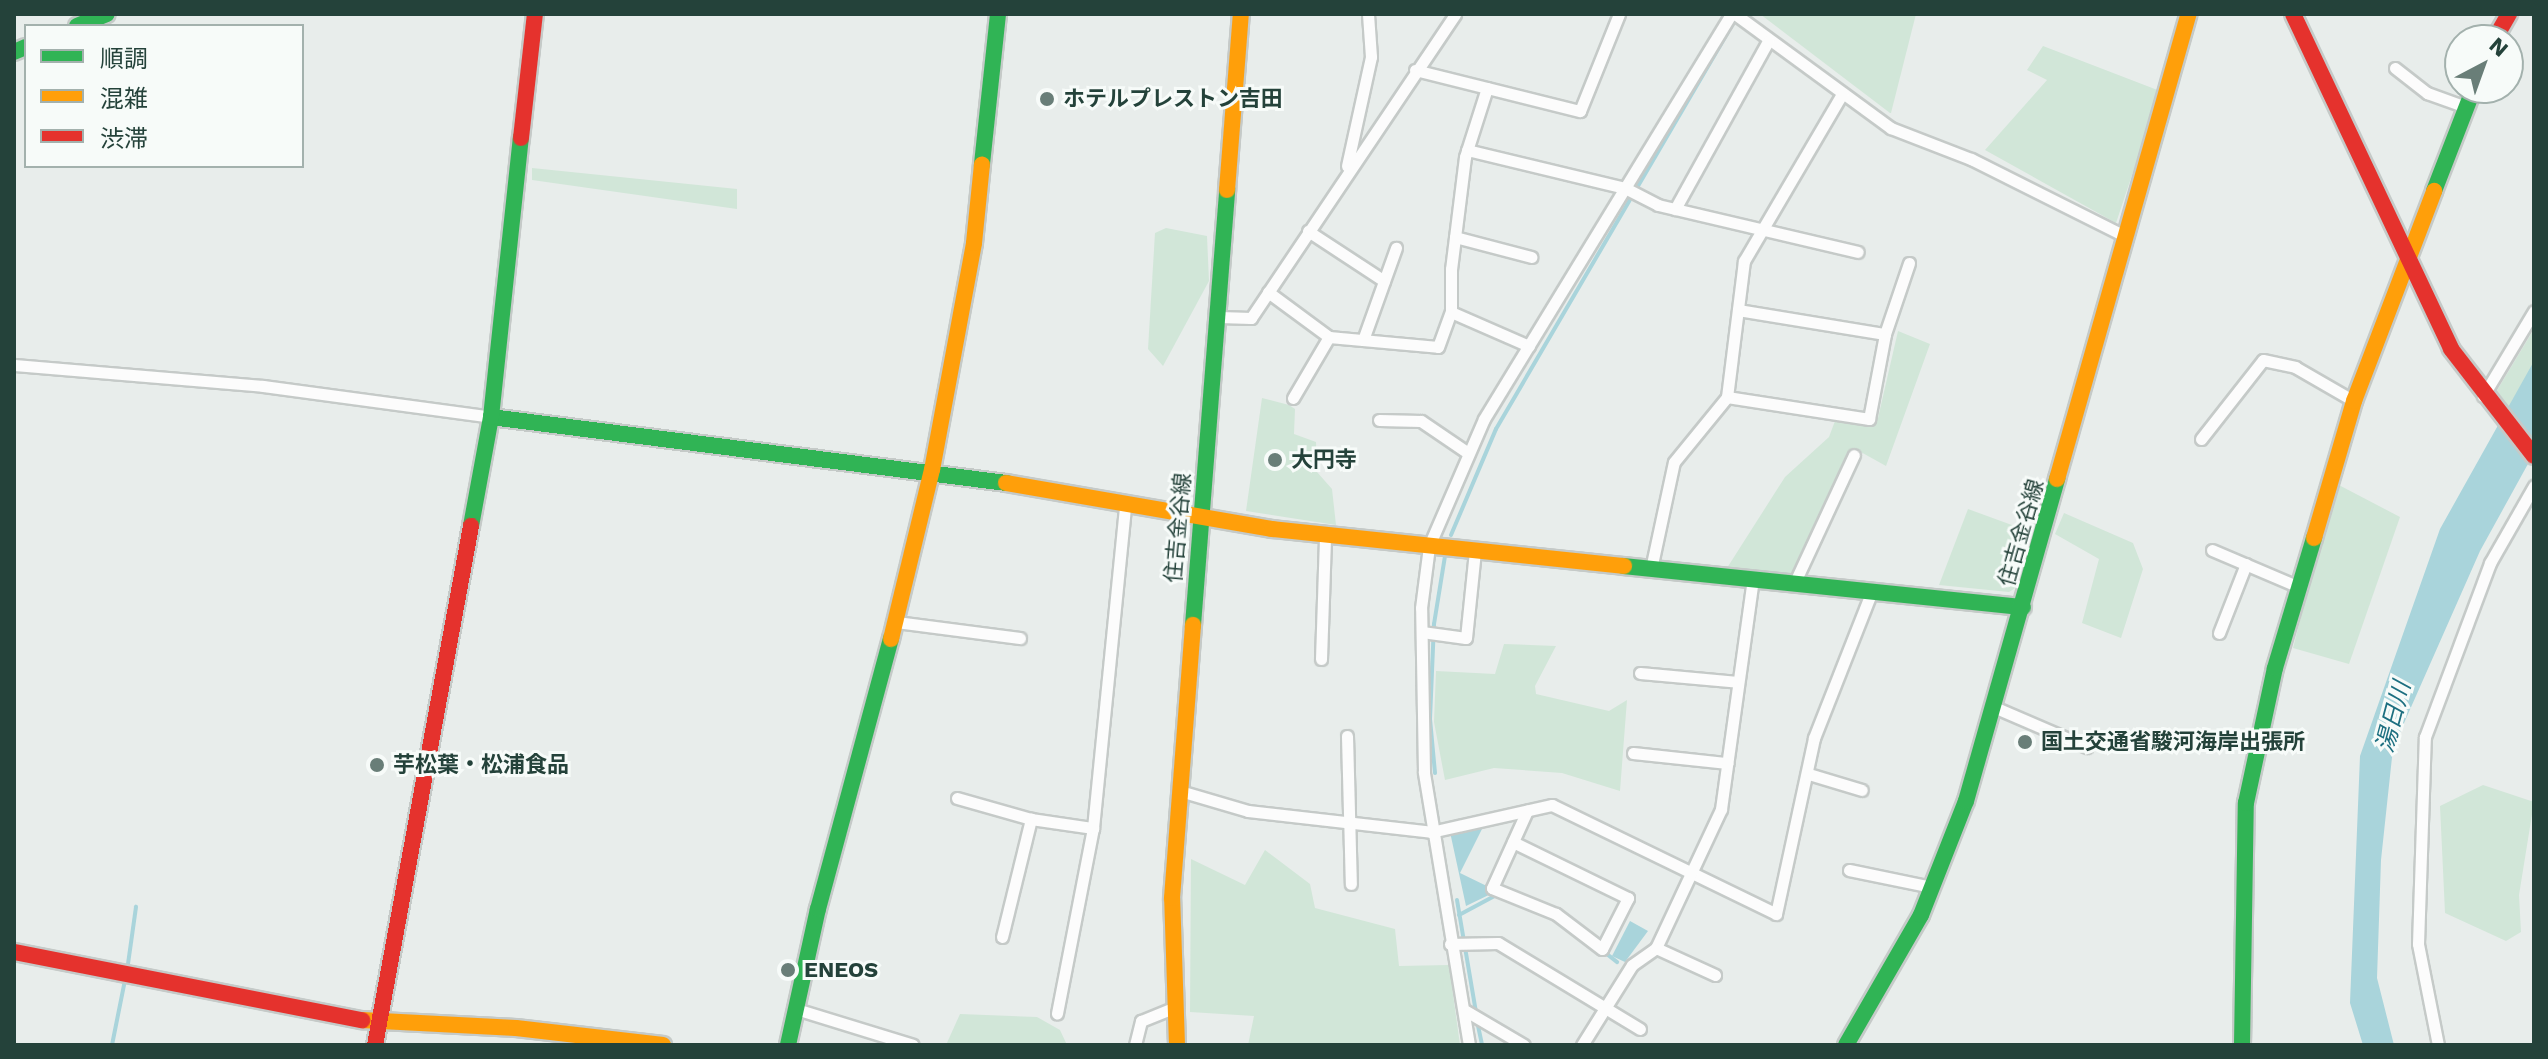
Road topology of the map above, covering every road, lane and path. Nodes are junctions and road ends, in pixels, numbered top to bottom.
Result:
1 (107, 14) edge
2 (535, 14) edge
3 (998, 14) edge
4 (1241, 14) edge
5 (1368, 14) edge
6 (1455, 14) edge
7 (1619, 14) edge
8 (1733, 14) edge
9 (2189, 14) edge
10 (2293, 14) edge
11 (82, 24) edge
12 (1768, 41) junction
13 (2395, 68) dead end
14 (1415, 70) junction
15 (1487, 88) junction
16 (1842, 94) junction
17 (2467, 104) edge
18 (2466, 107) junction
19 (1467, 150) junction
20 (1346, 171) junction
21 (1626, 188) junction
22 (1675, 209) junction
23 (1760, 227) junction
24 (1308, 231) junction
25 (1455, 237) junction
26 (2127, 237) junction
27 (1396, 248) dead end
28 (1858, 252) dead end
29 (1531, 257) dead end
30 (2408, 258) junction
31 (1909, 263) dead end
32 (1384, 281) junction
33 (1268, 292) junction
34 (1738, 310) junction
35 (2534, 311) edge
36 (1451, 312) junction
37 (1219, 317) junction
38 (1885, 334) junction
39 (1329, 337) junction
40 (1363, 340) junction
41 (1529, 346) junction
42 (14, 365) edge
43 (1727, 397) junction
44 (1293, 398) dead end
45 (2486, 400) junction
46 (2354, 401) junction
47 (491, 417) junction
48 (1379, 420) dead end
49 (2201, 439) dead end
50 (1468, 453) junction
51 (1854, 455) dead end
52 (2534, 456) edge
53 (932, 470) junction
54 (2534, 486) edge
55 (1125, 506) junction
56 (1201, 518) junction
57 (1325, 536) junction
58 (1429, 546) junction
59 (2212, 550) dead end
60 (1475, 551) junction
61 (2246, 564) junction
62 (1651, 569) junction
63 (1753, 579) junction
64 (1794, 584) junction
65 (2297, 586) junction
66 (1872, 591) junction
67 (2023, 607) junction
68 (896, 622) junction
69 (1428, 633) junction
70 (2219, 633) dead end
71 (1020, 638) dead end
72 (1321, 659) dead end
73 (1640, 673) dead end
74 (1738, 682) junction
75 (1994, 707) junction
76 (1347, 736) dead end
77 (2087, 747) dead end
78 (1633, 753) dead end
79 (1727, 763) junction
80 (1809, 774) junction
81 (1862, 790) dead end
82 (1180, 791) junction
83 (957, 798) dead end
84 (1527, 811) junction
85 (1031, 819) junction
86 (1347, 819) junction
87 (1093, 828) junction
88 (1431, 832) junction
89 (1513, 842) junction
90 (1849, 870) dead end
91 (1689, 874) junction
92 (1351, 884) dead end
93 (1932, 887) junction
94 (1002, 937) dead end
95 (1452, 944) junction
96 (1656, 948) junction
97 (14, 952) edge
98 (1715, 975) dead end
99 (1174, 1008) junction
100 (1604, 1008) junction
101 (796, 1009) junction
102 (1466, 1011) junction
103 (1057, 1014) dead end
104 (378, 1023) junction
105 (1640, 1029) dead end
106 (375, 1045) edge
107 (663, 1045) edge
108 (788, 1045) edge
109 (913, 1045) edge
110 (1135, 1045) edge
111 (1177, 1045) edge
112 (1469, 1045) edge
113 (1524, 1045) edge
114 (1582, 1045) edge
115 (1846, 1045) edge
116 (2242, 1045) edge
117 (2438, 1045) edge

1 - 11 main road
2 - 47 main road
3 - 53 main road
4 - 37 main road, 住吉金谷線
5 - 20 street
6 - 14 street
7 - 15 street
8 - 12 street
8 - 21 street
9 - 26 main road, 住吉金谷線
10 - 30 main road
12 - 16 street
12 - 22 street
13 - 18 street
14 - 15 street
14 - 20 street
15 - 19 street
16 - 23 street
16 - 26 street
17 - 18 main road
18 - 30 main road
19 - 21 street
19 - 25 street
20 - 24 street
21 - 22 street
21 - 41 street
22 - 23 street
23 - 28 street
23 - 34 street
24 - 32 street
24 - 33 street
25 - 29 street
25 - 36 street
26 - 67 main road, 住吉金谷線
27 - 32 street
30 - 45 main road
30 - 46 main road
31 - 38 street
32 - 40 street
33 - 37 street
33 - 39 street
34 - 38 street
34 - 43 street
35 - 45 street
36 - 40 street
36 - 41 street
37 - 56 main road, 住吉金谷線
38 - 43 street
39 - 40 street
39 - 44 street
41 - 50 street
42 - 47 street
43 - 62 street
45 - 52 main road
46 - 49 street
46 - 65 main road
47 - 53 main road
47 - 104 main road
48 - 50 street
50 - 58 street
51 - 64 street
53 - 55 main road
53 - 68 main road
54 - 117 street
55 - 56 main road
55 - 87 street
56 - 57 main road
56 - 82 main road, 住吉金谷線
57 - 58 main road
57 - 72 street
58 - 60 main road
58 - 69 street
59 - 61 street
60 - 62 main road
60 - 69 street
61 - 65 street
61 - 70 street
62 - 63 main road
63 - 64 main road
63 - 74 street
64 - 66 main road
65 - 116 main road
66 - 67 main road
66 - 80 street
67 - 75 main road, 住吉金谷線
68 - 71 street
68 - 101 main road
69 - 88 street
73 - 74 street
74 - 79 street
75 - 77 street
75 - 93 main road, 住吉金谷線
76 - 86 street
78 - 79 street
79 - 91 street
80 - 81 street
80 - 91 street
82 - 86 street
82 - 99 main road, 住吉金谷線
83 - 85 street
84 - 88 street
84 - 89 street
84 - 91 street
85 - 87 street
85 - 94 street
86 - 88 street
86 - 92 street
87 - 103 street
88 - 95 street
89 - 89 street
90 - 93 street
91 - 96 street
93 - 115 main road, 住吉金谷線
95 - 100 street
95 - 102 street
96 - 98 street
96 - 100 street
97 - 104 main road
99 - 110 street
99 - 111 main road, 住吉金谷線
100 - 105 street
100 - 114 street
101 - 108 main road
101 - 109 street
102 - 112 street
102 - 113 street
104 - 106 main road
104 - 107 main road

